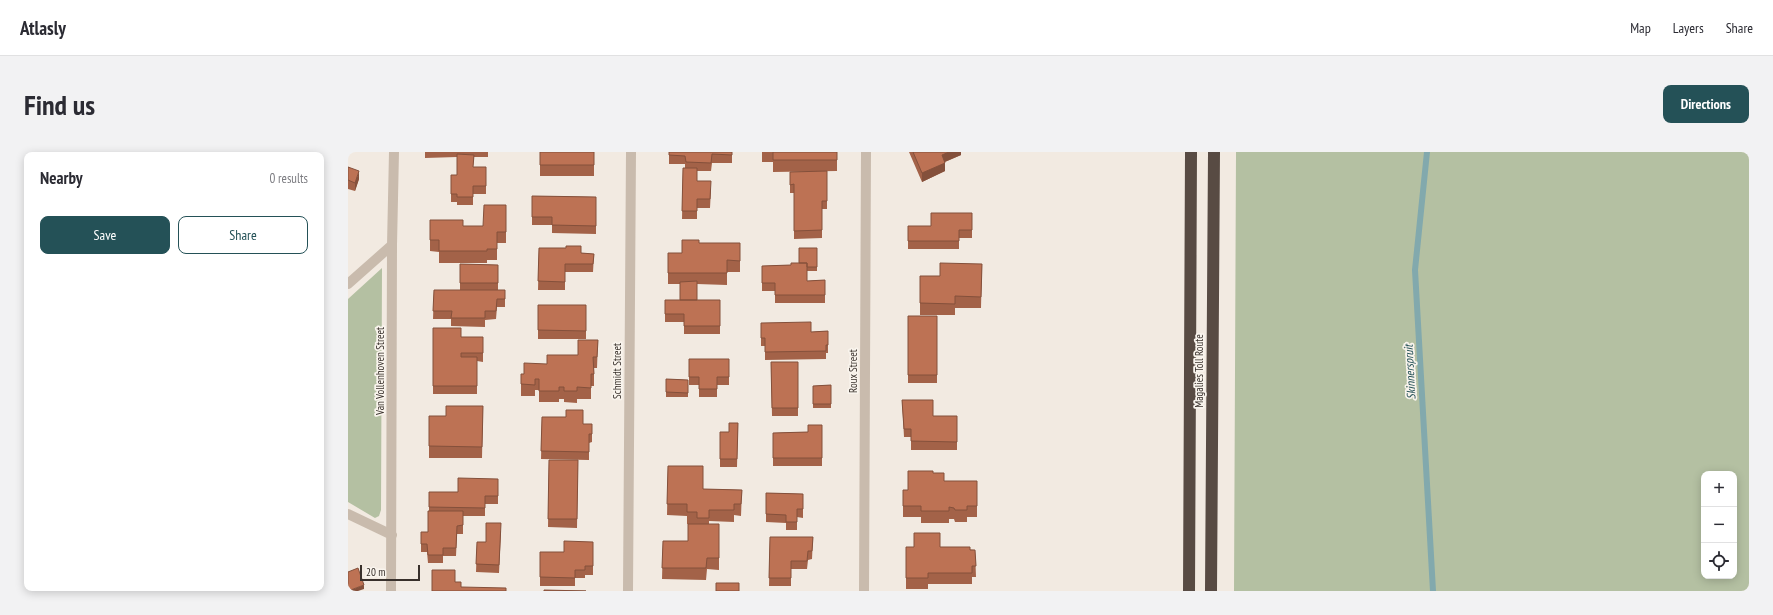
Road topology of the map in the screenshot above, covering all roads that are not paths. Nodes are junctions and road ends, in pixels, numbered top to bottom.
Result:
1 (394, 152) edge
2 (631, 152) edge
3 (866, 152) edge
4 (1190, 152) edge
5 (1214, 152) edge
6 (392, 245) junction
7 (348, 284) edge
8 (348, 514) edge
9 (392, 535) junction
10 (391, 591) edge
11 (628, 591) edge
12 (864, 591) edge
13 (1189, 591) edge
14 (1211, 591) edge

1 - 6 street, Van Vollenhoven Street
2 - 11 street, Schmidt Street
3 - 12 street, Roux Street
4 - 13 highway, Magalies Toll Route
5 - 14 highway, Magalies Toll Route
6 - 7 street
6 - 9 street, Van Vollenhoven Street
8 - 9 street
9 - 10 street, Van Vollenhoven Street

